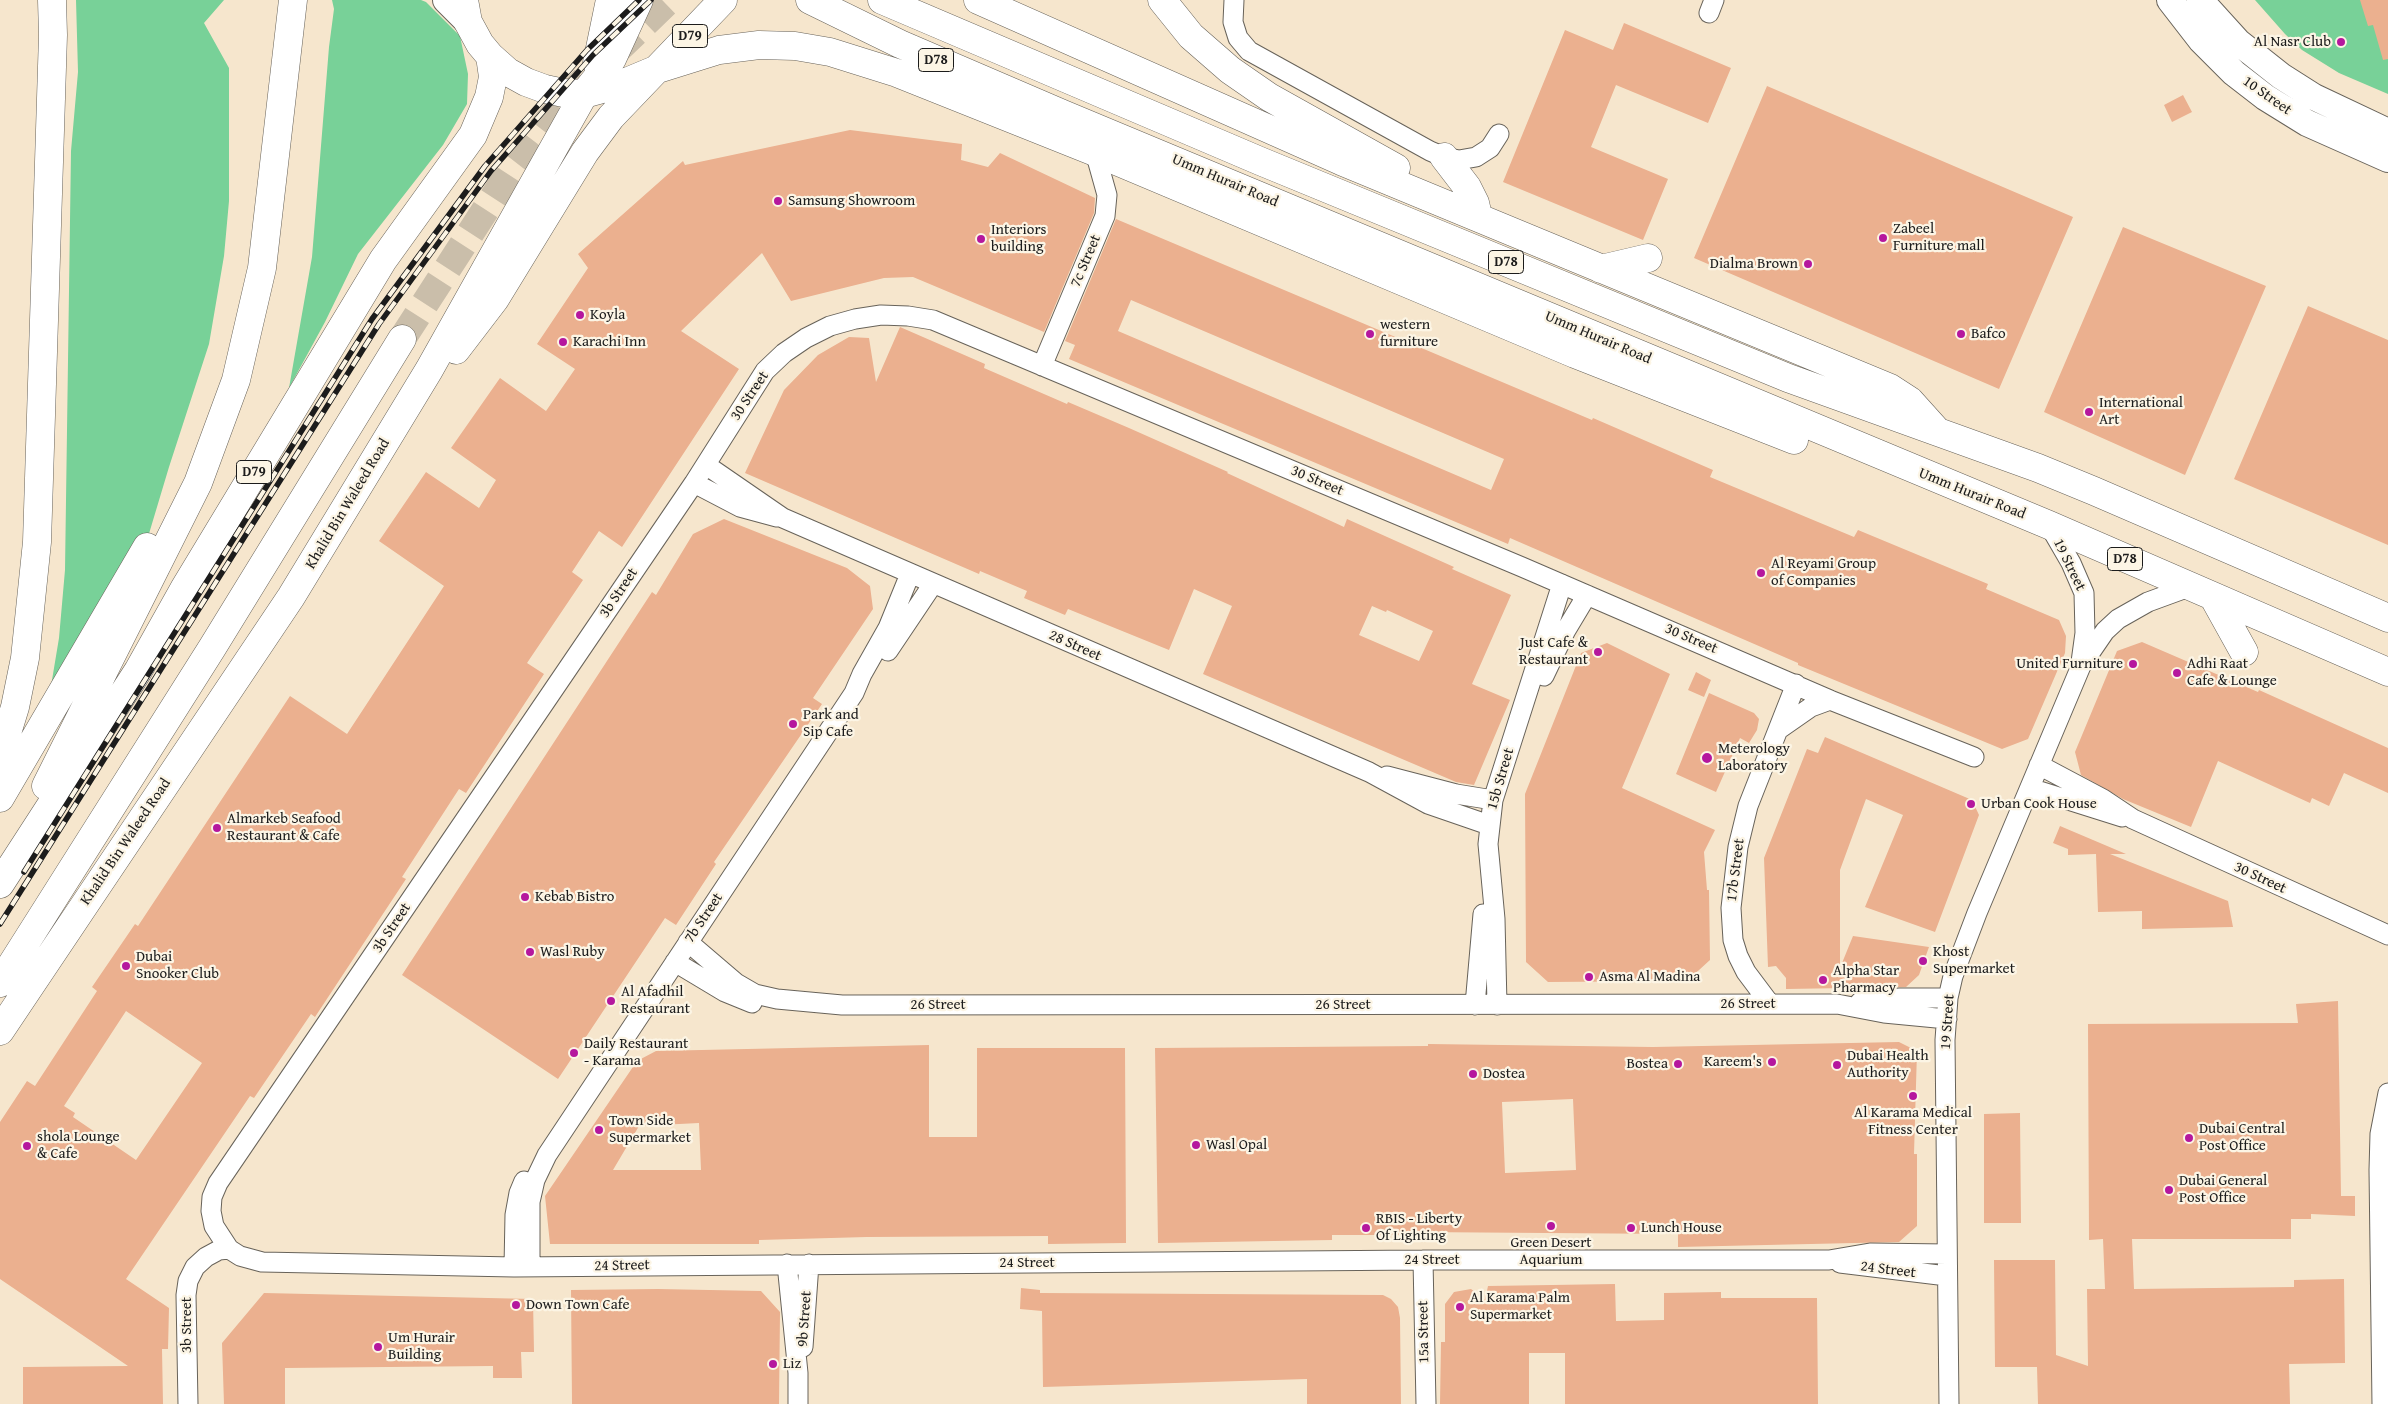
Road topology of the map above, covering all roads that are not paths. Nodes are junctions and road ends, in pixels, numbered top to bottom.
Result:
1 (52, 0) edge
2 (278, 0) edge
3 (293, 0) edge
4 (446, 0) edge
5 (610, 0) edge
6 (639, 0) edge
7 (723, 0) edge
8 (810, 0) edge
9 (882, 0) edge
10 (978, 0) edge
11 (1162, 0) edge
12 (1234, 0) edge
13 (2170, 0) edge
14 (2200, 0) edge
15 (466, 11) edge
16 (490, 56) junction
17 (655, 70) junction
18 (588, 89) junction
19 (281, 91) junction
20 (2388, 132) edge
21 (1499, 134) dead end
22 (1095, 152) junction
23 (1444, 157) junction
24 (2388, 159) edge
25 (1431, 197) junction
26 (1478, 216) junction
27 (1648, 258) dead end
28 (1601, 269) junction
29 (402, 339) tunnel mouth
30 (1042, 366) junction
31 (429, 370) junction
32 (1939, 434) junction
33 (1861, 448) junction
34 (706, 465) junction
35 (198, 483) junction
36 (694, 484) junction
37 (783, 518) junction
38 (2049, 525) junction
39 (910, 574) junction
40 (933, 584) junction
41 (1562, 584) junction
42 (2189, 587) junction
43 (1587, 595) junction
44 (2214, 598) junction
45 (2388, 618) edge
46 (2244, 652) dead end
47 (2080, 666) junction
48 (2388, 672) edge
49 (1796, 684) junction
50 (854, 693) junction
51 (1528, 697) junction
52 (1830, 700) junction
53 (1778, 730) junction
54 (0, 756) edge
55 (1974, 757) dead end
56 (2039, 765) junction
57 (1369, 772) junction
58 (2030, 788) junction
59 (0, 798) edge
60 (1493, 800) junction
61 (2133, 819) junction
62 (1489, 825) junction
63 (1488, 863) junction
64 (0, 876) edge
65 (0, 884) edge
66 (2388, 935) edge
67 (688, 942) junction
68 (674, 962) junction
69 (0, 982) edge
70 (1948, 998) junction
71 (1770, 1004) junction
72 (842, 1005) junction
73 (1476, 1005) junction
74 (1497, 1005) junction
75 (1844, 1005) junction
76 (1947, 1019) junction
77 (0, 1031) edge
78 (2388, 1093) edge
79 (230, 1249) junction
80 (1947, 1254) junction
81 (1423, 1260) junction
82 (1829, 1260) junction
83 (787, 1264) junction
84 (809, 1264) junction
85 (522, 1266) junction
86 (1947, 1276) junction
87 (798, 1373) junction
88 (188, 1404) edge
89 (798, 1404) edge
90 (1426, 1404) edge
91 (1949, 1404) edge
92 (2382, 1404) edge

1 - 54 main road
2 - 19 main road
3 - 19 main road
4 - 15 main road
5 - 18 main road
6 - 18 main road
7 - 17 main road, Khalid Bin Waleed Road / D79
8 - 33 main road, Umm Hurair Road / D78
9 - 32 main road, D78
10 - 25 main road
11 - 25 main road
12 - 23 street
13 - 24 main road, 10 Street
14 - 20 main road, 10 Street
15 - 16 main road
16 - 18 main road
16 - 65 main road, D79
17 - 18 main road
17 - 22 main road
17 - 31 main road, Khalid Bin Waleed Road / D79
18 - 31 main road
19 - 35 main road
21 - 23 street
22 - 30 street, 7c Street
22 - 33 main road
23 - 26 main road
25 - 26 main road
26 - 28 main road
27 - 28 main road
28 - 32 main road
29 - 69 main road
30 - 34 street, 30 Street
30 - 41 street, 30 Street
31 - 77 main road, Khalid Bin Waleed Road / D79
32 - 45 main road, D78
33 - 38 main road, Umm Hurair Road / D78
34 - 36 street, 3b Street
34 - 37 street, 28 Street
35 - 59 main road
35 - 64 main road
36 - 37 street, 28 Street
36 - 79 street, 3b Street
37 - 39 street, 28 Street
38 - 42 main road, Umm Hurair Road / D78
38 - 47 street, 19 Street
39 - 40 street, 28 Street
39 - 50 street, 7b Street
40 - 50 street, 7b Street
40 - 57 street, 28 Street
41 - 43 street, 30 Street
41 - 51 street, 15b Street
42 - 44 main road, Umm Hurair Road / D78
42 - 47 street, 19 Street
43 - 49 street, 30 Street
43 - 51 street, 15b Street
44 - 46 main road
44 - 48 main road, Umm Hurair Road / D78
47 - 56 street, 19 Street
49 - 52 street, 30 Street
49 - 53 street, 17b Street
50 - 67 street, 7b Street
51 - 60 street, 15b Street
52 - 53 street
52 - 55 street, 30 Street
53 - 71 street, 17b Street
56 - 58 street, 19 Street
56 - 61 street, 30 Street
57 - 60 street, 28 Street
57 - 62 street, 28 Street
58 - 61 street, 30 Street
58 - 70 street, 19 Street
60 - 62 street, 15b Street
61 - 66 street, 30 Street
62 - 63 street, 15b Street
63 - 73 street, 15b Street
63 - 74 street, 15b Street
67 - 68 street, 7b Street
67 - 72 street, 26 Street
68 - 72 street, 26 Street
68 - 85 street, 7b Street
70 - 75 street, 26 Street
70 - 76 street, 19 Street
71 - 74 street, 26 Street
71 - 75 street, 26 Street
72 - 73 street, 26 Street
73 - 74 street, 26 Street
75 - 76 street, 26 Street
76 - 80 street, 19 Street
78 - 92 street
79 - 85 street, 24 Street
79 - 88 street, 3b Street
80 - 82 street, 24 Street
80 - 86 street, 19 Street
81 - 82 street, 24 Street
81 - 84 street, 24 Street
81 - 90 street, 15a Street
82 - 86 street, 24 Street
83 - 84 street, 24 Street
83 - 85 street, 24 Street
83 - 87 street, 9b Street
84 - 87 street, 9b Street
86 - 91 street, 19 Street
87 - 89 street, 9b Street

